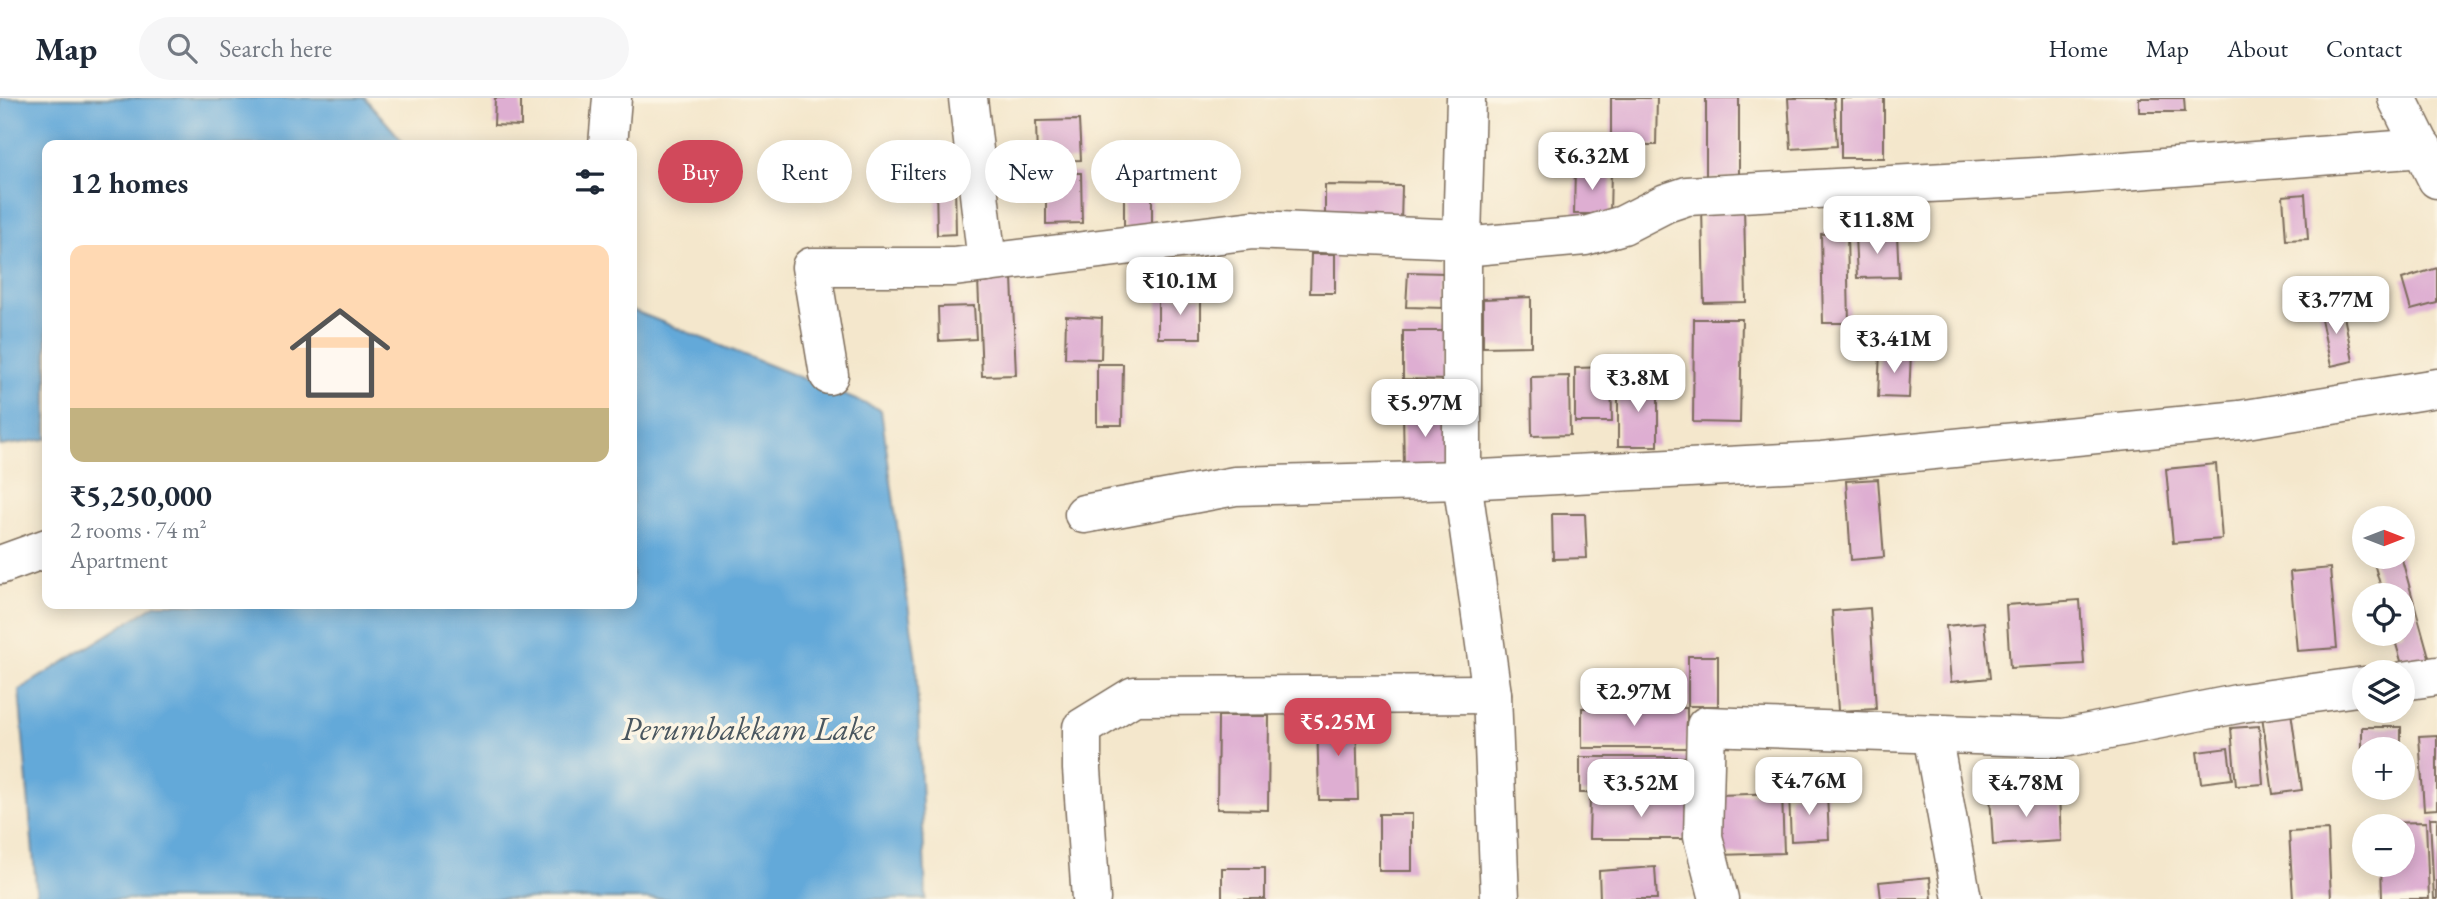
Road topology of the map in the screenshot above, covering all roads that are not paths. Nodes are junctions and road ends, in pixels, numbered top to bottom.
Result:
1 (612, 98) edge
2 (968, 98) edge
3 (1466, 98) edge
4 (2397, 98) edge
5 (608, 140) edge
6 (2430, 164) edge
7 (1462, 243) junction
8 (987, 263) junction
9 (829, 375) dead end
10 (2437, 388) edge
11 (1462, 480) junction
12 (1084, 514) dead end
13 (42, 550) edge
14 (0, 565) edge
15 (2437, 676) edge
16 (2415, 679) edge
17 (2352, 688) edge
18 (1492, 694) junction
19 (1932, 734) junction
20 (1091, 899) edge
21 (1500, 899) edge
22 (1719, 899) edge
23 (1962, 899) edge

1 - 5 street
2 - 8 street
3 - 7 street
4 - 6 street
6 - 7 street
7 - 8 street
7 - 11 street
8 - 9 street
10 - 11 street
11 - 12 street
11 - 18 street
13 - 14 street
15 - 16 street
17 - 19 street
18 - 20 street
18 - 21 street
19 - 22 street
19 - 23 street

